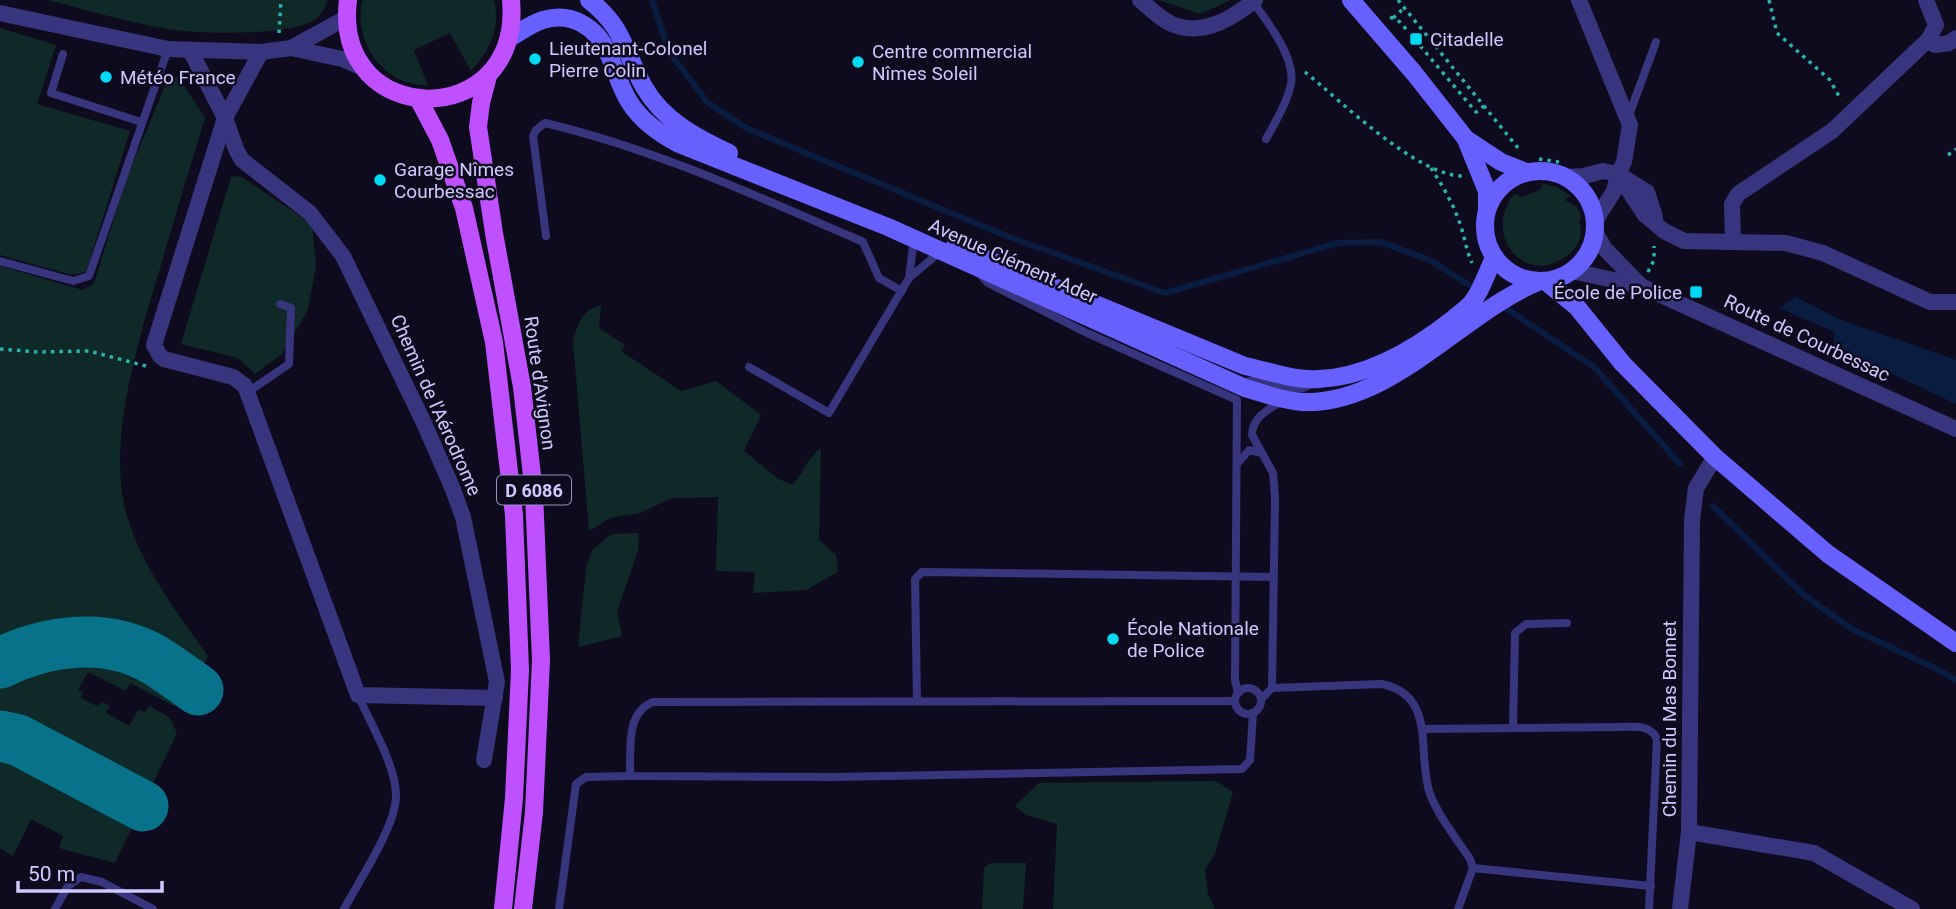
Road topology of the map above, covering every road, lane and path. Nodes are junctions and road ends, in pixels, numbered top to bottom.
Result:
1 (281, 0) edge
2 (511, 0) edge
3 (589, 0) edge
4 (1140, 0) edge
5 (1351, 0) edge
6 (1398, 0) edge
7 (1579, 0) edge
8 (1769, 0) edge
9 (1926, 0) edge
10 (1254, 1) edge
11 (1404, 8) junction
12 (347, 9) edge
13 (1383, 12) dead end
14 (0, 13) edge
15 (1393, 18) junction
16 (279, 35) dead end
17 (510, 38) junction
18 (1956, 38) edge
19 (1929, 39) junction
20 (1656, 42) dead end
21 (292, 48) junction
22 (168, 49) junction
23 (190, 50) junction
24 (261, 52) junction
25 (63, 54) dead end
26 (1286, 56) junction
27 (363, 68) junction
28 (488, 76) junction
29 (419, 100) junction
30 (1484, 106) junction
31 (1849, 115) junction
32 (225, 118) junction
33 (1628, 118) junction
34 (141, 122) junction
35 (1266, 139) dead end
36 (1466, 139) junction
37 (1956, 149) edge
38 (1522, 153) dead end
39 (1948, 155) dead end
40 (1430, 166) junction
41 (1528, 166) junction
42 (1564, 170) junction
43 (1618, 174) junction
44 (1468, 175) dead end
45 (1487, 208) junction
46 (1656, 223) junction
47 (1595, 226) junction
48 (546, 236) dead end
49 (914, 239) junction
50 (1733, 241) junction
51 (941, 252) junction
52 (1494, 258) junction
53 (0, 261) edge
54 (1478, 267) dead end
55 (1570, 272) junction
56 (909, 278) junction
57 (1542, 281) junction
58 (1641, 286) junction
59 (902, 291) junction
60 (1956, 302) edge
61 (280, 304) dead end
62 (1577, 307) junction
63 (0, 349) edge
64 (164, 359) junction
65 (749, 367) dead end
66 (1317, 380) junction
67 (248, 392) junction
68 (1241, 394) junction
69 (1286, 399) junction
70 (1956, 429) edge
71 (1262, 453) junction
72 (1715, 457) junction
73 (1236, 464) junction
74 (1274, 576) junction
75 (1236, 577) junction
76 (1567, 623) dead end
77 (1956, 643) edge
78 (1272, 688) junction
79 (358, 695) junction
80 (1236, 697) junction
81 (495, 698) junction
82 (1261, 699) junction
83 (917, 700) junction
84 (1253, 713) junction
85 (1513, 726) junction
86 (1422, 729) junction
87 (484, 760) dead end
88 (630, 776) junction
89 (1689, 832) junction
90 (1473, 868) junction
91 (1651, 886) junction
92 (55, 909) edge
93 (153, 909) edge
94 (344, 909) edge
95 (503, 909) edge
96 (523, 909) edge
97 (559, 909) edge
98 (1458, 909) edge
99 (1648, 909) edge
100 (1680, 909) edge
101 (1912, 909) edge

1 - 16 path
2 - 17 main road
3 - 66 street, Avenue Clément Ader
4 - 10 street
5 - 36 street
6 - 11 path
7 - 33 street
8 - 31 path
9 - 19 street
10 - 26 lane
11 - 15 path
11 - 30 path
12 - 21 street
12 - 27 main road
13 - 15 path
14 - 22 street
15 - 30 path
17 - 28 main road
17 - 49 street, Avenue Clément Ader
18 - 19 street
19 - 31 street
20 - 33 lane
21 - 24 street
21 - 27 street
22 - 23 street
22 - 34 lane
23 - 24 street
23 - 32 street, Chemin de l'Aérodrome
24 - 32 street
25 - 34 lane
26 - 35 lane
26 - 40 path
27 - 29 main road
28 - 29 main road
28 - 96 main road, Route d'Avignon / D 6086
29 - 95 main road, D 6086
30 - 38 path
31 - 50 street
32 - 64 street
32 - 81 street, Chemin de l'Aérodrome
33 - 43 street
34 - 53 lane
36 - 41 street
36 - 45 street
37 - 39 path
40 - 44 path
40 - 54 path
41 - 42 street
41 - 42 path
41 - 45 street
42 - 43 street
42 - 47 street
43 - 46 street
43 - 47 street
45 - 52 street
46 - 50 street
46 - 58 path
47 - 55 street
47 - 58 street, Route de Courbessac
48 - 59 lane
49 - 51 street, Avenue Clément Ader
49 - 56 lane
50 - 60 street
51 - 56 lane
51 - 68 street, Avenue Clément Ader
52 - 57 street
52 - 66 street, Avenue Clément Ader
55 - 57 street
55 - 58 street, Route de Courbessac
55 - 62 street
56 - 59 lane
57 - 62 street
57 - 69 street, Avenue Clément Ader
58 - 70 street, Route de Courbessac
59 - 65 lane
61 - 67 lane
62 - 72 street
63 - 64 path
64 - 67 street
66 - 68 lane
67 - 79 street
68 - 69 street, Avenue Clément Ader
68 - 73 lane
69 - 71 lane
71 - 73 lane
71 - 74 lane
72 - 77 street
72 - 89 street, Chemin du Mas Bonnet
73 - 75 lane
74 - 75 lane
74 - 78 lane
75 - 80 lane
75 - 83 lane
76 - 85 lane
78 - 82 lane
78 - 86 lane
79 - 81 street
79 - 94 lane
80 - 82 lane
80 - 83 lane
80 - 84 lane
81 - 87 street, Chemin de l'Aérodrome
82 - 84 lane
83 - 88 lane
84 - 88 lane
85 - 86 lane
85 - 91 lane
86 - 90 lane
88 - 97 lane
89 - 100 street
89 - 101 street, Chemin du Mas Bonnet
90 - 91 lane
90 - 98 lane
91 - 99 lane
92 - 93 lane

